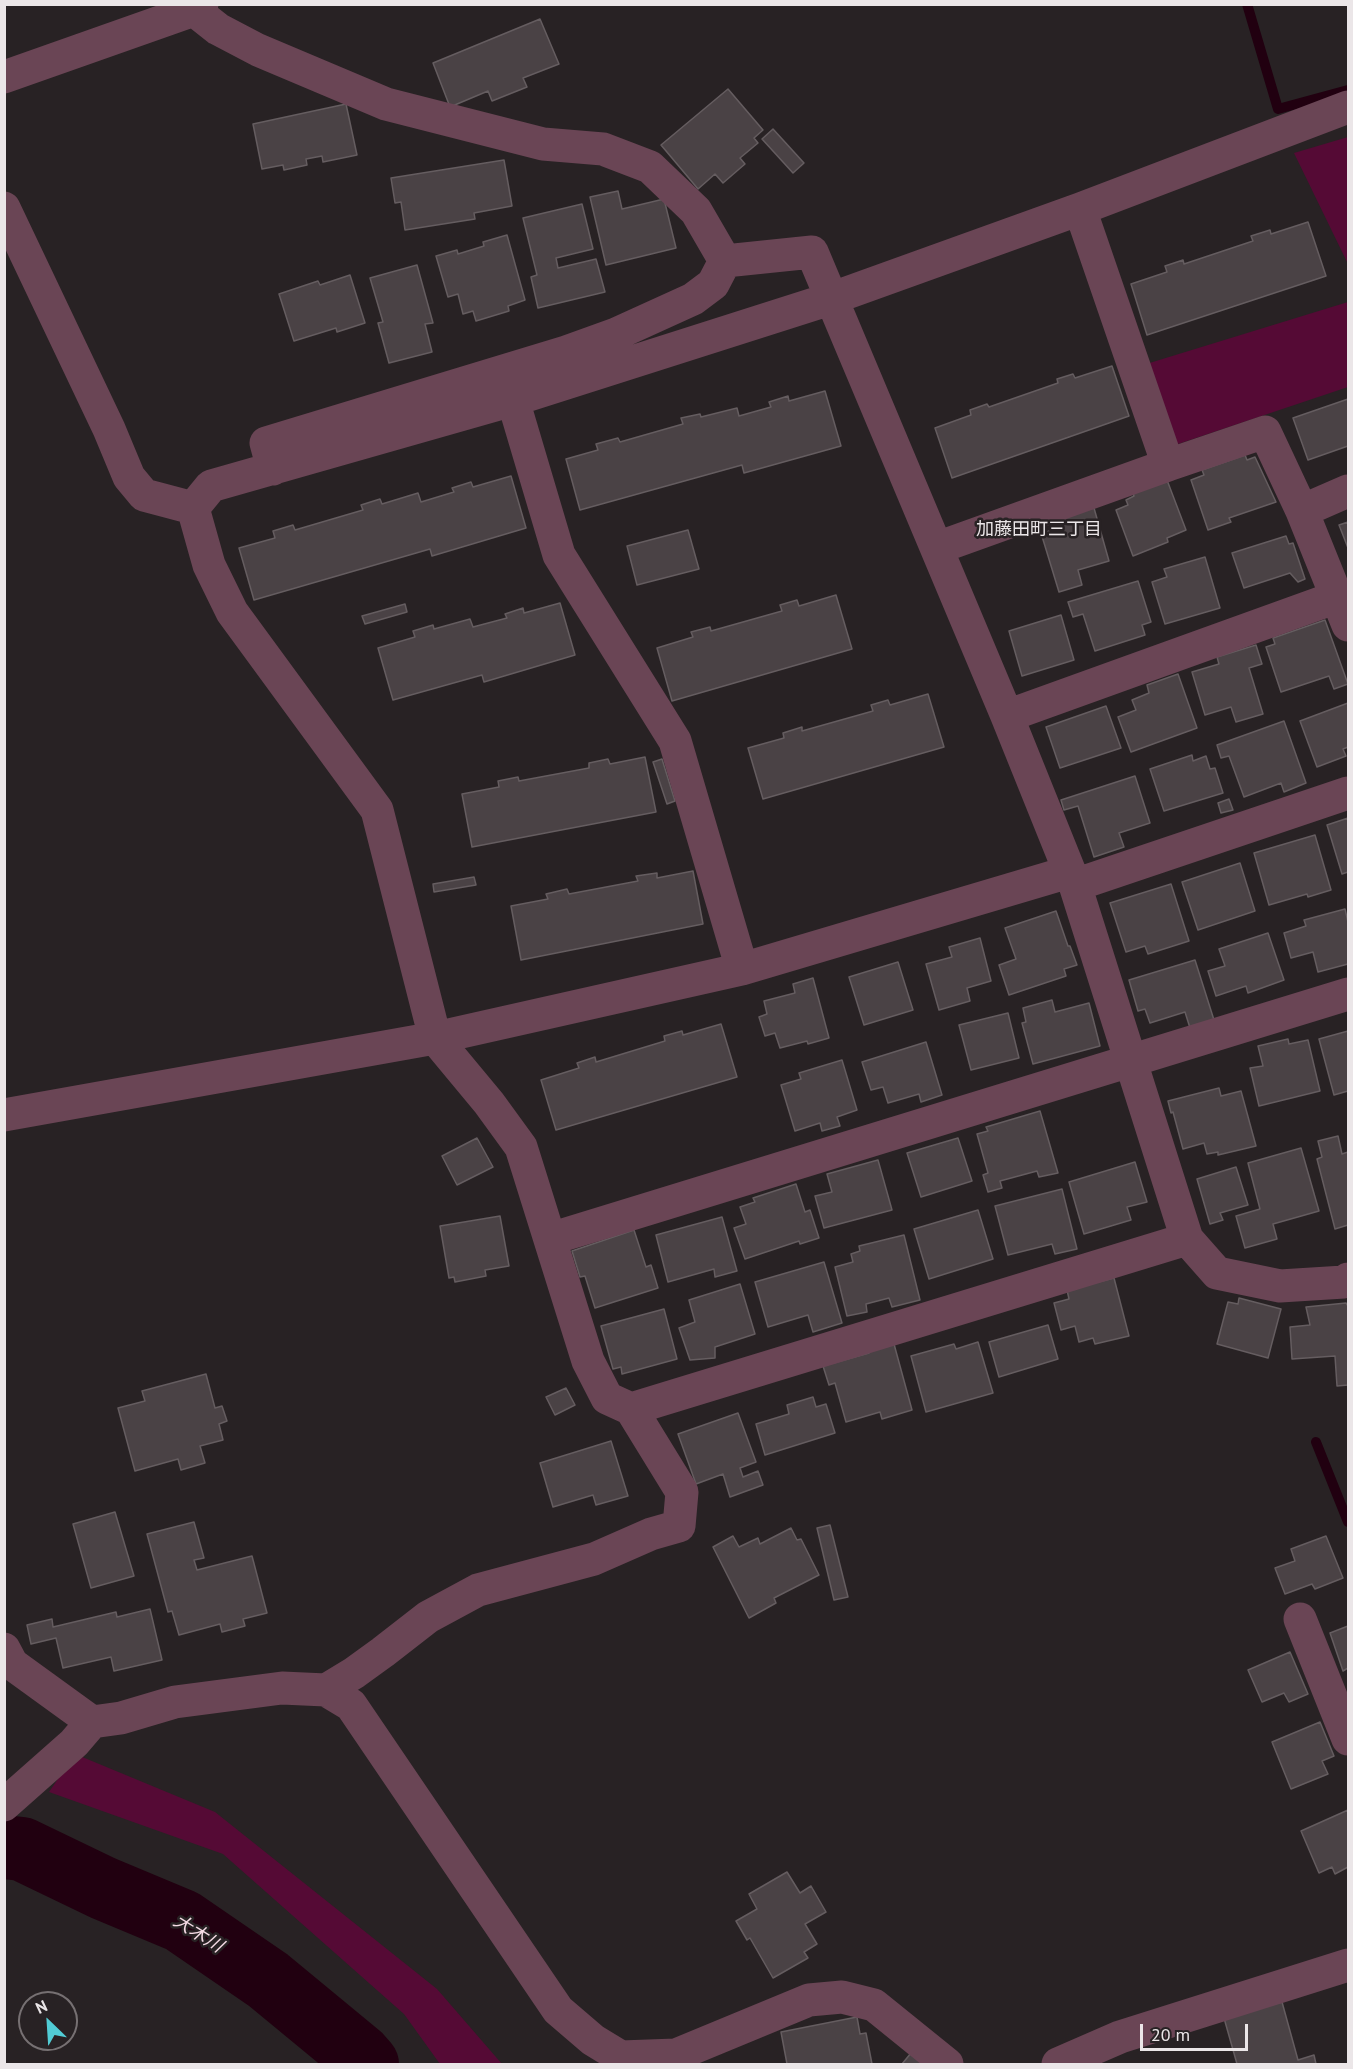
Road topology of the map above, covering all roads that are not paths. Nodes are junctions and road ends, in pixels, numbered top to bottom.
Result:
1 (198, 7) edge
2 (4, 77) edge
3 (1348, 107) edge
4 (4, 208) edge
5 (1080, 209) junction
6 (725, 261) junction
7 (830, 299) junction
8 (513, 400) junction
9 (1167, 465) junction
10 (273, 469) junction
11 (1348, 491) edge
12 (193, 508) junction
13 (1302, 511) junction
14 (937, 548) junction
15 (1343, 611) edge
16 (1007, 716) junction
17 (1348, 793) edge
18 (1072, 879) junction
19 (742, 969) junction
20 (1348, 994) edge
21 (435, 1038) junction
22 (1131, 1062) junction
23 (4, 1115) edge
24 (550, 1239) junction
25 (1187, 1239) junction
26 (1348, 1279) edge
27 (631, 1410) junction
28 (1300, 1620) dead end
29 (4, 1649) edge
30 (326, 1690) junction
31 (92, 1722) junction
32 (1348, 1739) edge
33 (4, 1804) edge
34 (1348, 1965) edge
35 (946, 2064) edge
36 (1058, 2064) edge

1 - 2 street
1 - 6 street
3 - 5 street
4 - 12 street
5 - 7 street
5 - 9 street
6 - 7 street
6 - 10 street
7 - 8 street
7 - 14 street
8 - 10 street
8 - 19 street
9 - 13 street
9 - 14 street
10 - 12 street
11 - 13 street
12 - 21 street
13 - 15 street
14 - 16 street
15 - 16 street
16 - 18 street
17 - 18 street
18 - 19 street
18 - 22 street
19 - 21 street
20 - 22 street
21 - 23 street
21 - 24 street
22 - 24 street
22 - 25 street
24 - 27 street
25 - 26 street
25 - 27 street
27 - 30 street
28 - 32 street
29 - 31 street
30 - 31 street
30 - 35 street
31 - 33 street
34 - 36 street

